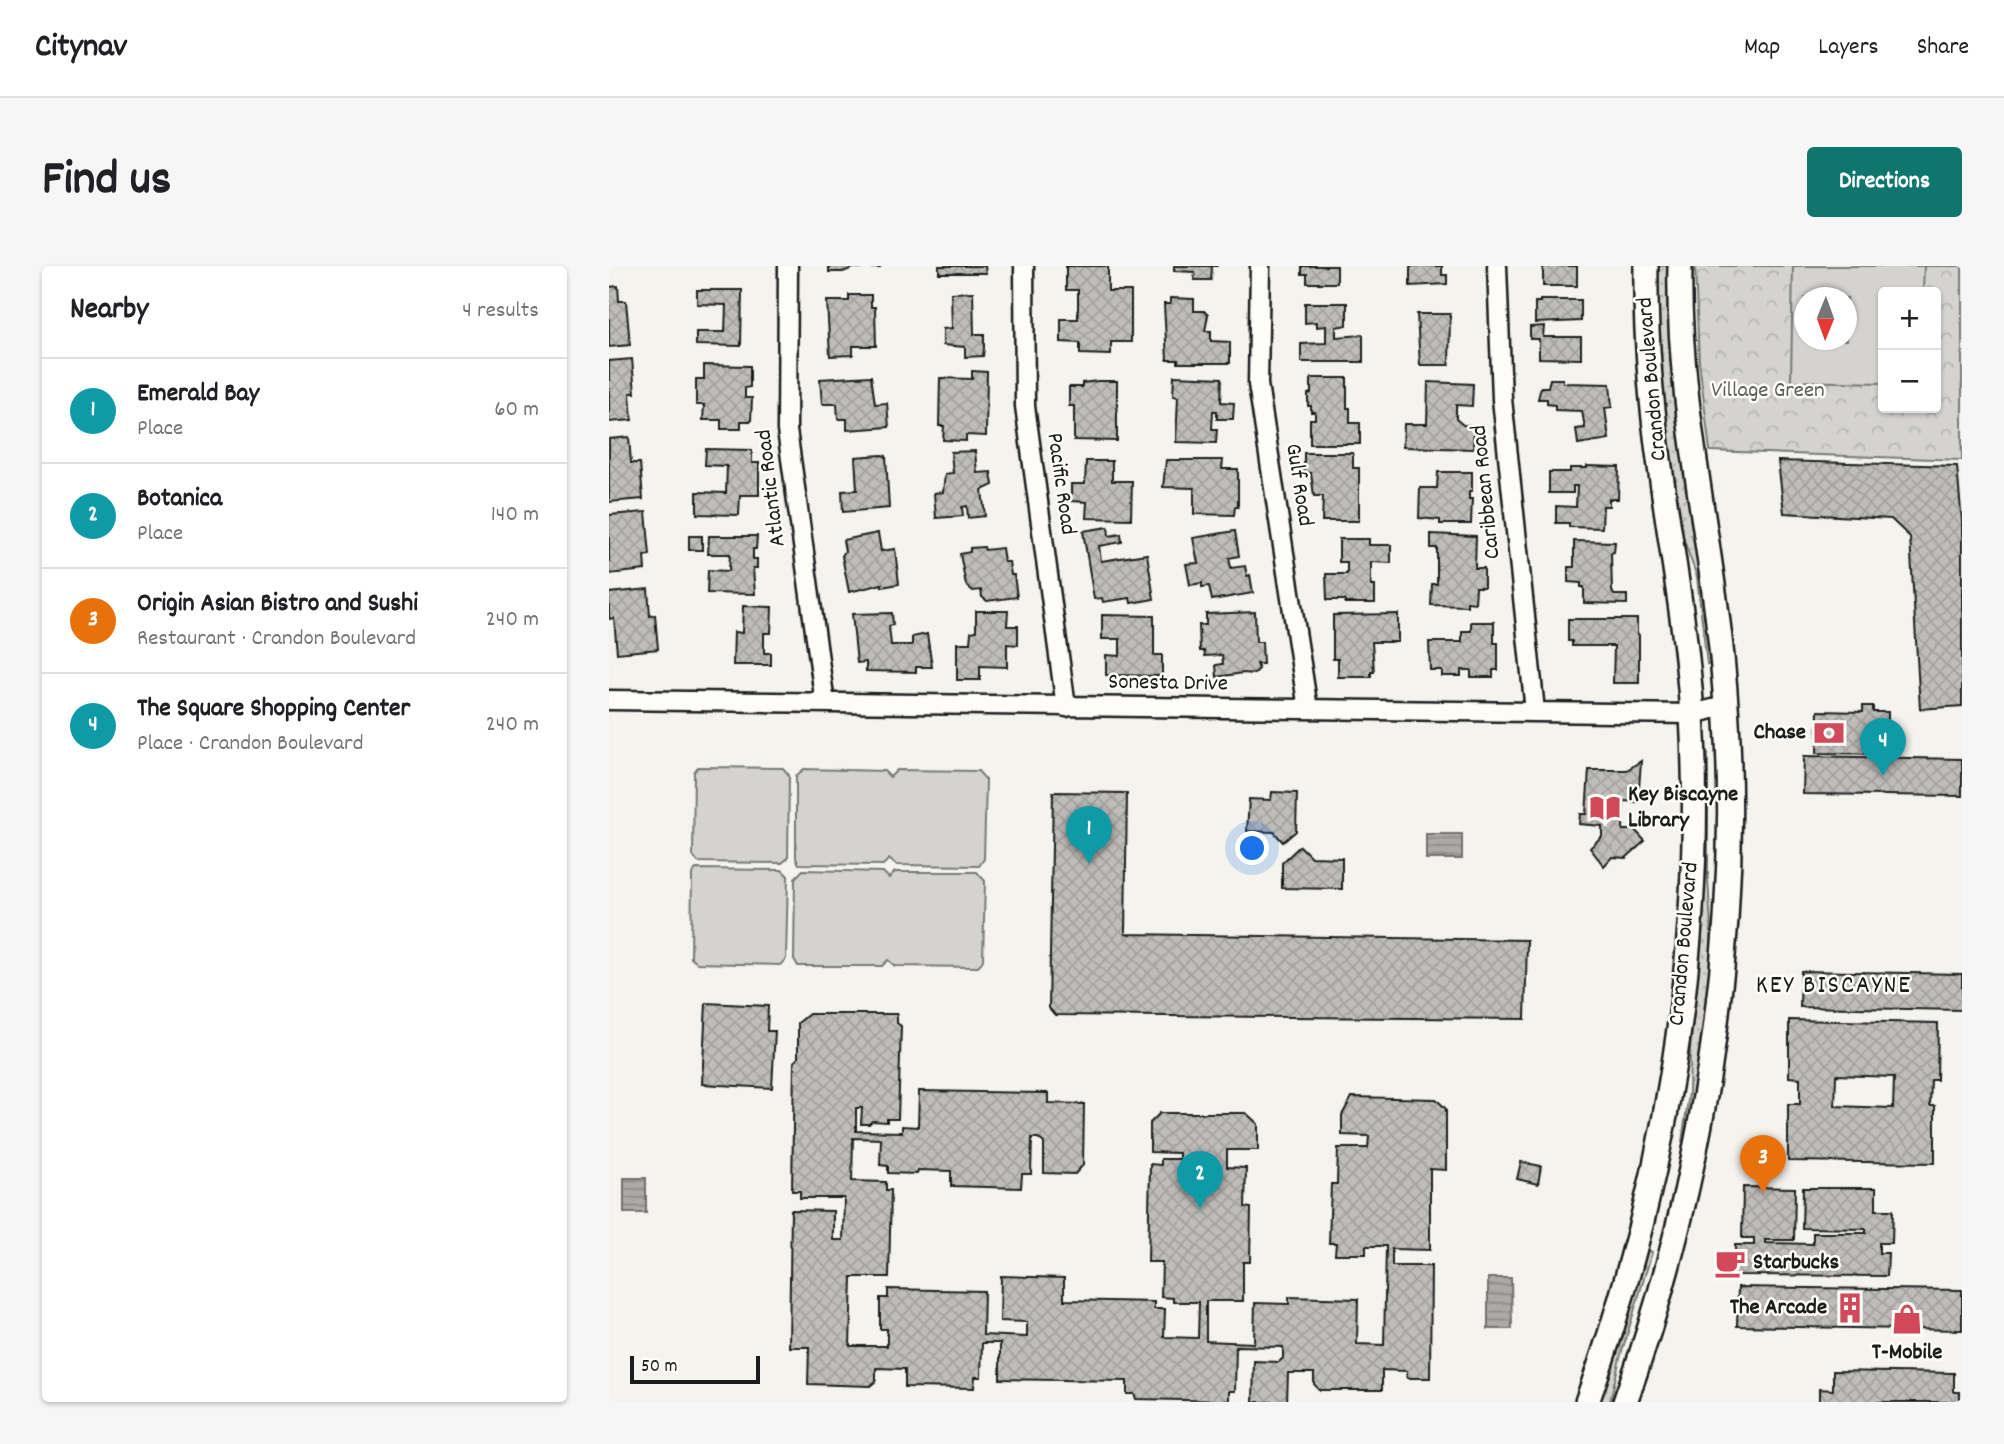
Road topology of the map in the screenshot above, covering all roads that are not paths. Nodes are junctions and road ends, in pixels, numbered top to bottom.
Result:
1 (788, 266) edge
2 (1024, 266) edge
3 (1261, 266) edge
4 (1497, 266) edge
5 (1646, 266) edge
6 (1680, 266) edge
7 (609, 700) edge
8 (825, 703) junction
9 (1725, 706) junction
10 (1066, 707) junction
11 (1308, 709) junction
12 (1535, 711) junction
13 (1692, 714) junction
14 (1587, 1402) edge
15 (1625, 1402) edge

1 - 8 street, Atlantic Road
2 - 10 street, Pacific Road
3 - 11 street, Gulf Road
4 - 12 street, Caribbean Road
5 - 13 main road, Crandon Boulevard
6 - 9 main road, Crandon Boulevard
7 - 8 street, Sonesta Drive
8 - 10 street, Sonesta Drive
9 - 13 street, Sonesta Drive
9 - 15 main road, Crandon Boulevard
10 - 11 street, Sonesta Drive
11 - 12 street, Sonesta Drive
12 - 13 street, Sonesta Drive
13 - 14 main road, Crandon Boulevard

